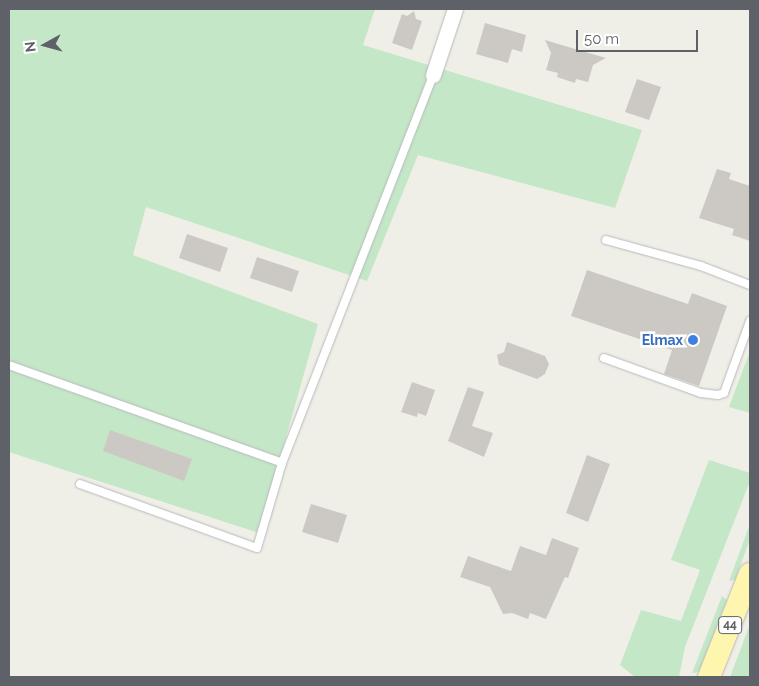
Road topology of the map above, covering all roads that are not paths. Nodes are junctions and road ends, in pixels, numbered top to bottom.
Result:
1 (456, 9) edge
2 (432, 75) joint
3 (606, 240) dead end
4 (750, 285) edge
5 (750, 321) edge
6 (604, 358) dead end
7 (9, 365) edge
8 (282, 463) junction
9 (80, 484) dead end
10 (750, 574) edge
11 (709, 677) edge

1 - 2 street
2 - 8 lane
3 - 4 lane
5 - 6 lane
7 - 8 lane
8 - 9 lane
10 - 11 main road, 44

